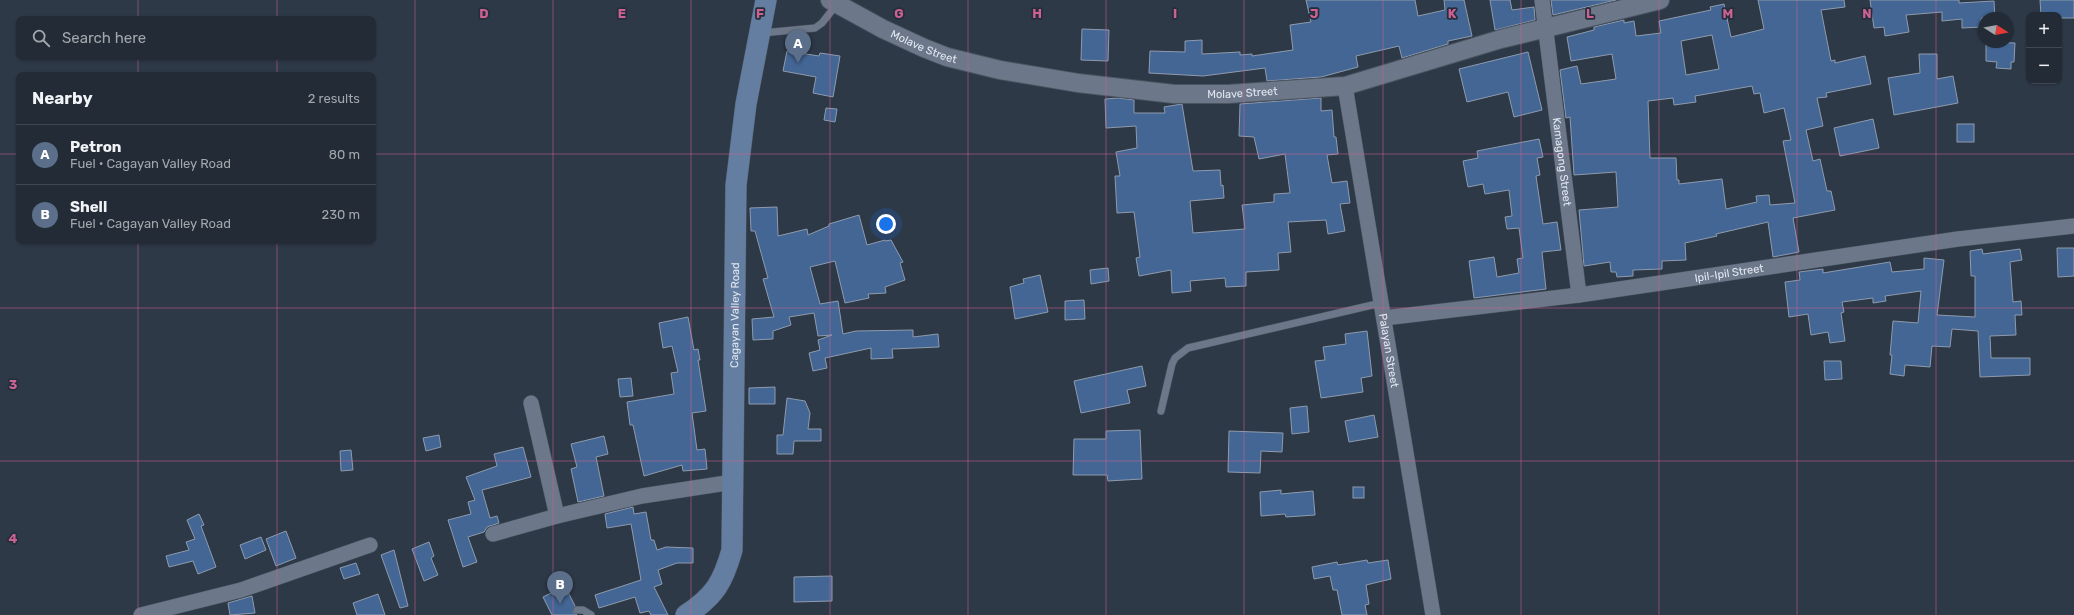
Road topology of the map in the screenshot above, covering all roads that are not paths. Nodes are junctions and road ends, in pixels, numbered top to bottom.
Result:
1 (766, 0) edge
2 (1542, 0) edge
3 (1660, 0) edge
4 (833, 2) edge
5 (1546, 29) junction
6 (759, 33) junction
7 (1345, 86) junction
8 (2074, 226) edge
9 (1579, 295) junction
10 (1382, 303) junction
11 (1384, 318) junction
12 (531, 403) dead end
13 (1161, 411) dead end
14 (733, 482) junction
15 (557, 516) junction
16 (493, 534) dead end
17 (370, 545) dead end
18 (577, 610) dead end
19 (141, 615) edge
20 (591, 615) edge
21 (686, 615) edge
22 (1433, 615) edge

1 - 6 main road, Cagayan Valley Road
2 - 5 street, Kamagong Street
3 - 5 street, Molave Street
4 - 6 lane
4 - 7 street, Molave Street
5 - 7 street, Molave Street
5 - 9 street, Kamagong Street
6 - 14 main road, Cagayan Valley Road
7 - 10 street, Palayan Street
8 - 9 street, Ipil-Ipil Street
9 - 11 street, Ipil-Ipil Street
10 - 11 street, Palayan Street
10 - 13 lane
11 - 22 street, Palayan Street
12 - 15 street
14 - 15 street
14 - 21 main road, Cagayan Valley Road
15 - 16 street
17 - 19 street
18 - 20 lane

